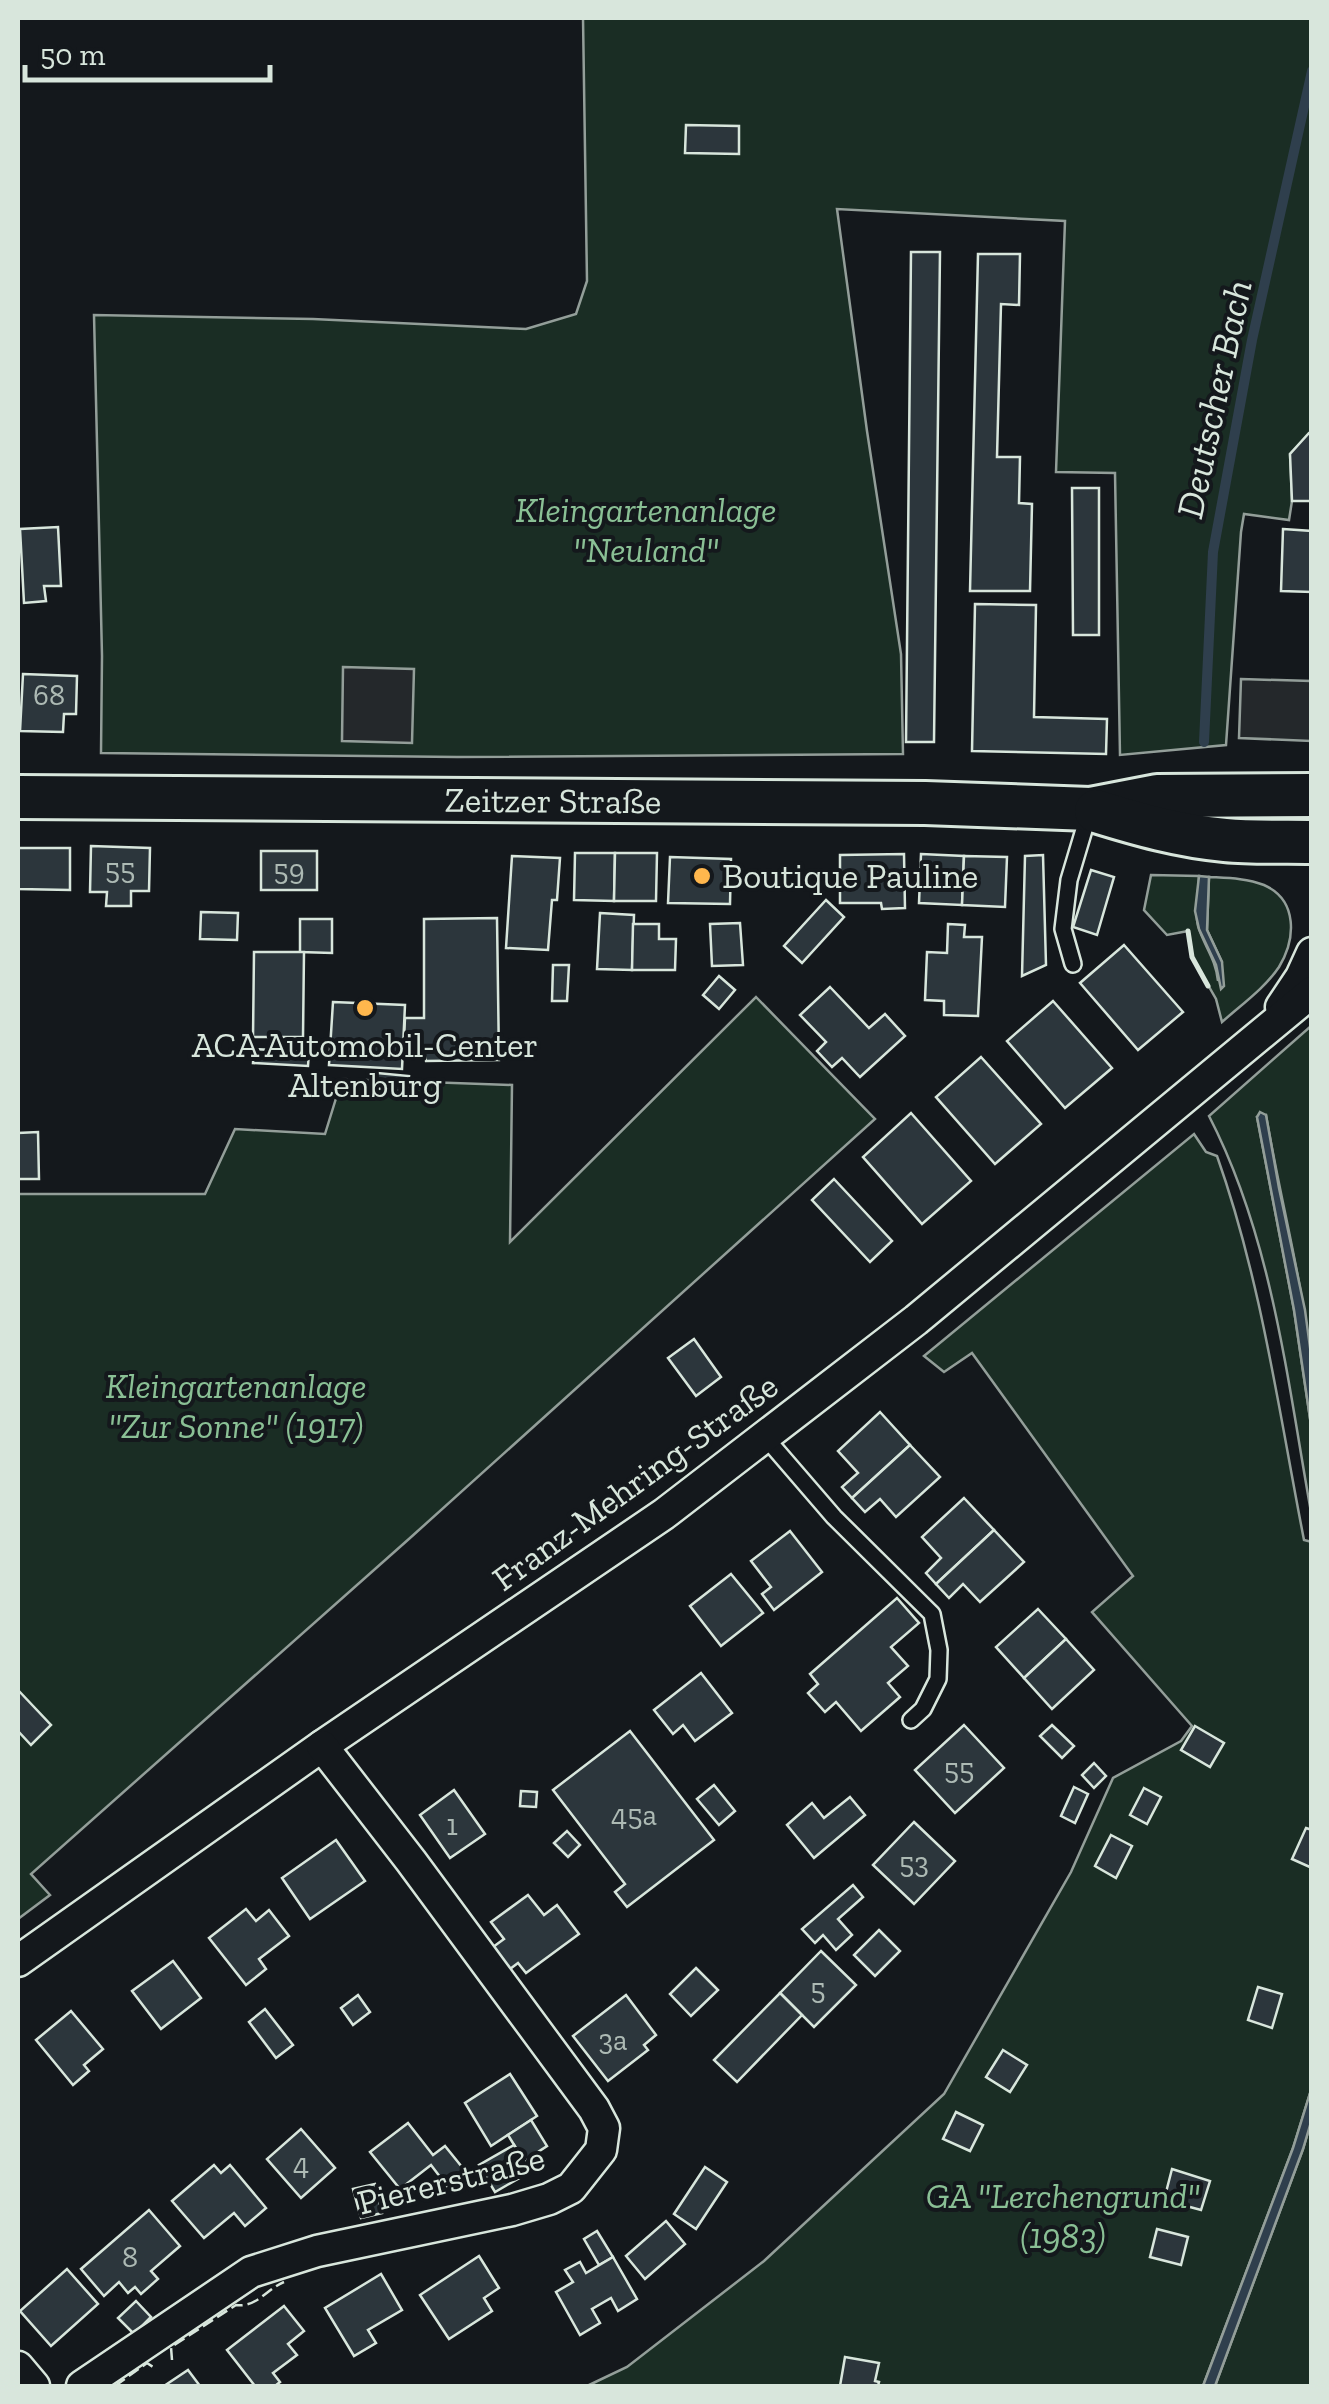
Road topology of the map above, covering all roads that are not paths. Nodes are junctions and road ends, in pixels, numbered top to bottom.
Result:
1 (18, 796) edge
2 (1312, 796) edge
3 (1090, 809) junction
4 (1312, 842) edge
5 (1312, 953) edge
6 (1073, 964) dead end
7 (1312, 992) edge
8 (1270, 1027) junction
9 (764, 1437) junction
10 (911, 1720) dead end
11 (322, 1746) junction
12 (18, 1961) edge
13 (18, 2366) edge
14 (34, 2386) edge
15 (82, 2386) edge

1 - 3 main road, Zeitzer Straße
2 - 3 main road, Zeitzer Straße
3 - 4 main road, Zeitzer Straße
3 - 6 lane
5 - 8 street, Franz-Mehring-Straße
7 - 8 street, Franz-Mehring-Straße
8 - 9 street, Franz-Mehring-Straße
9 - 10 lane
9 - 11 street, Franz-Mehring-Straße
11 - 12 street, Franz-Mehring-Straße
11 - 15 street, Piererstraße
13 - 14 street

